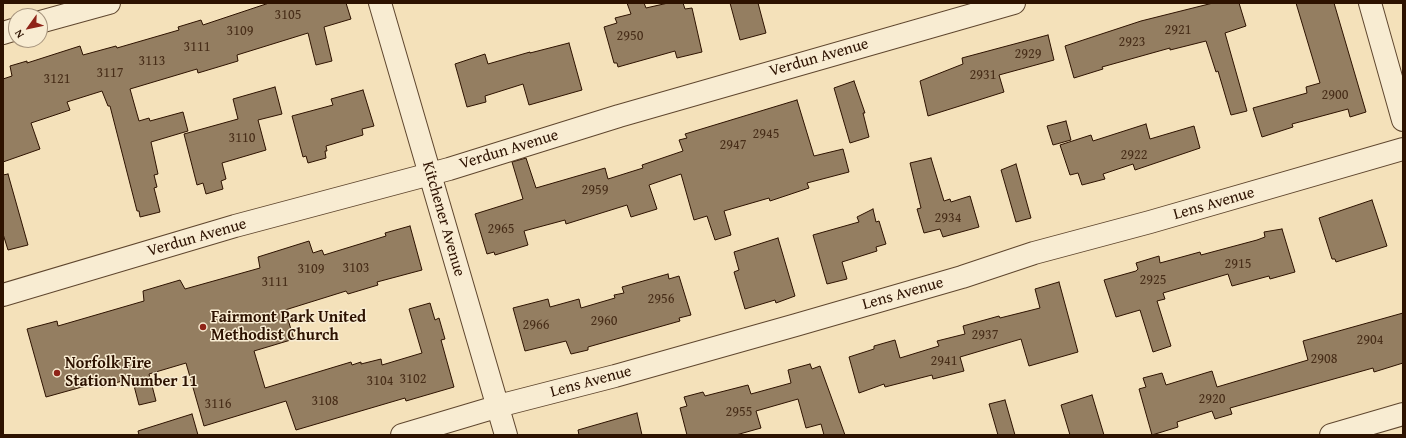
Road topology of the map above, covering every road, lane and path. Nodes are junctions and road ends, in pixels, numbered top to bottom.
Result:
1 (109, 3) edge
2 (380, 3) edge
3 (1014, 3) edge
4 (1370, 3) edge
5 (48, 20) edge
6 (1403, 120) edge
7 (1403, 149) edge
8 (430, 174) junction
9 (3, 295) edge
10 (498, 406) junction
11 (1403, 414) edge
12 (402, 435) edge
13 (506, 435) edge
14 (1330, 435) edge

1 - 5 street
2 - 8 street, Kitchener Avenue
3 - 8 street, Verdun Avenue
4 - 6 street
7 - 10 street, Lens Avenue
8 - 9 street, Verdun Avenue
8 - 10 street, Kitchener Avenue
10 - 12 street, Lens Avenue
10 - 13 street, Kitchener Avenue
11 - 14 street

